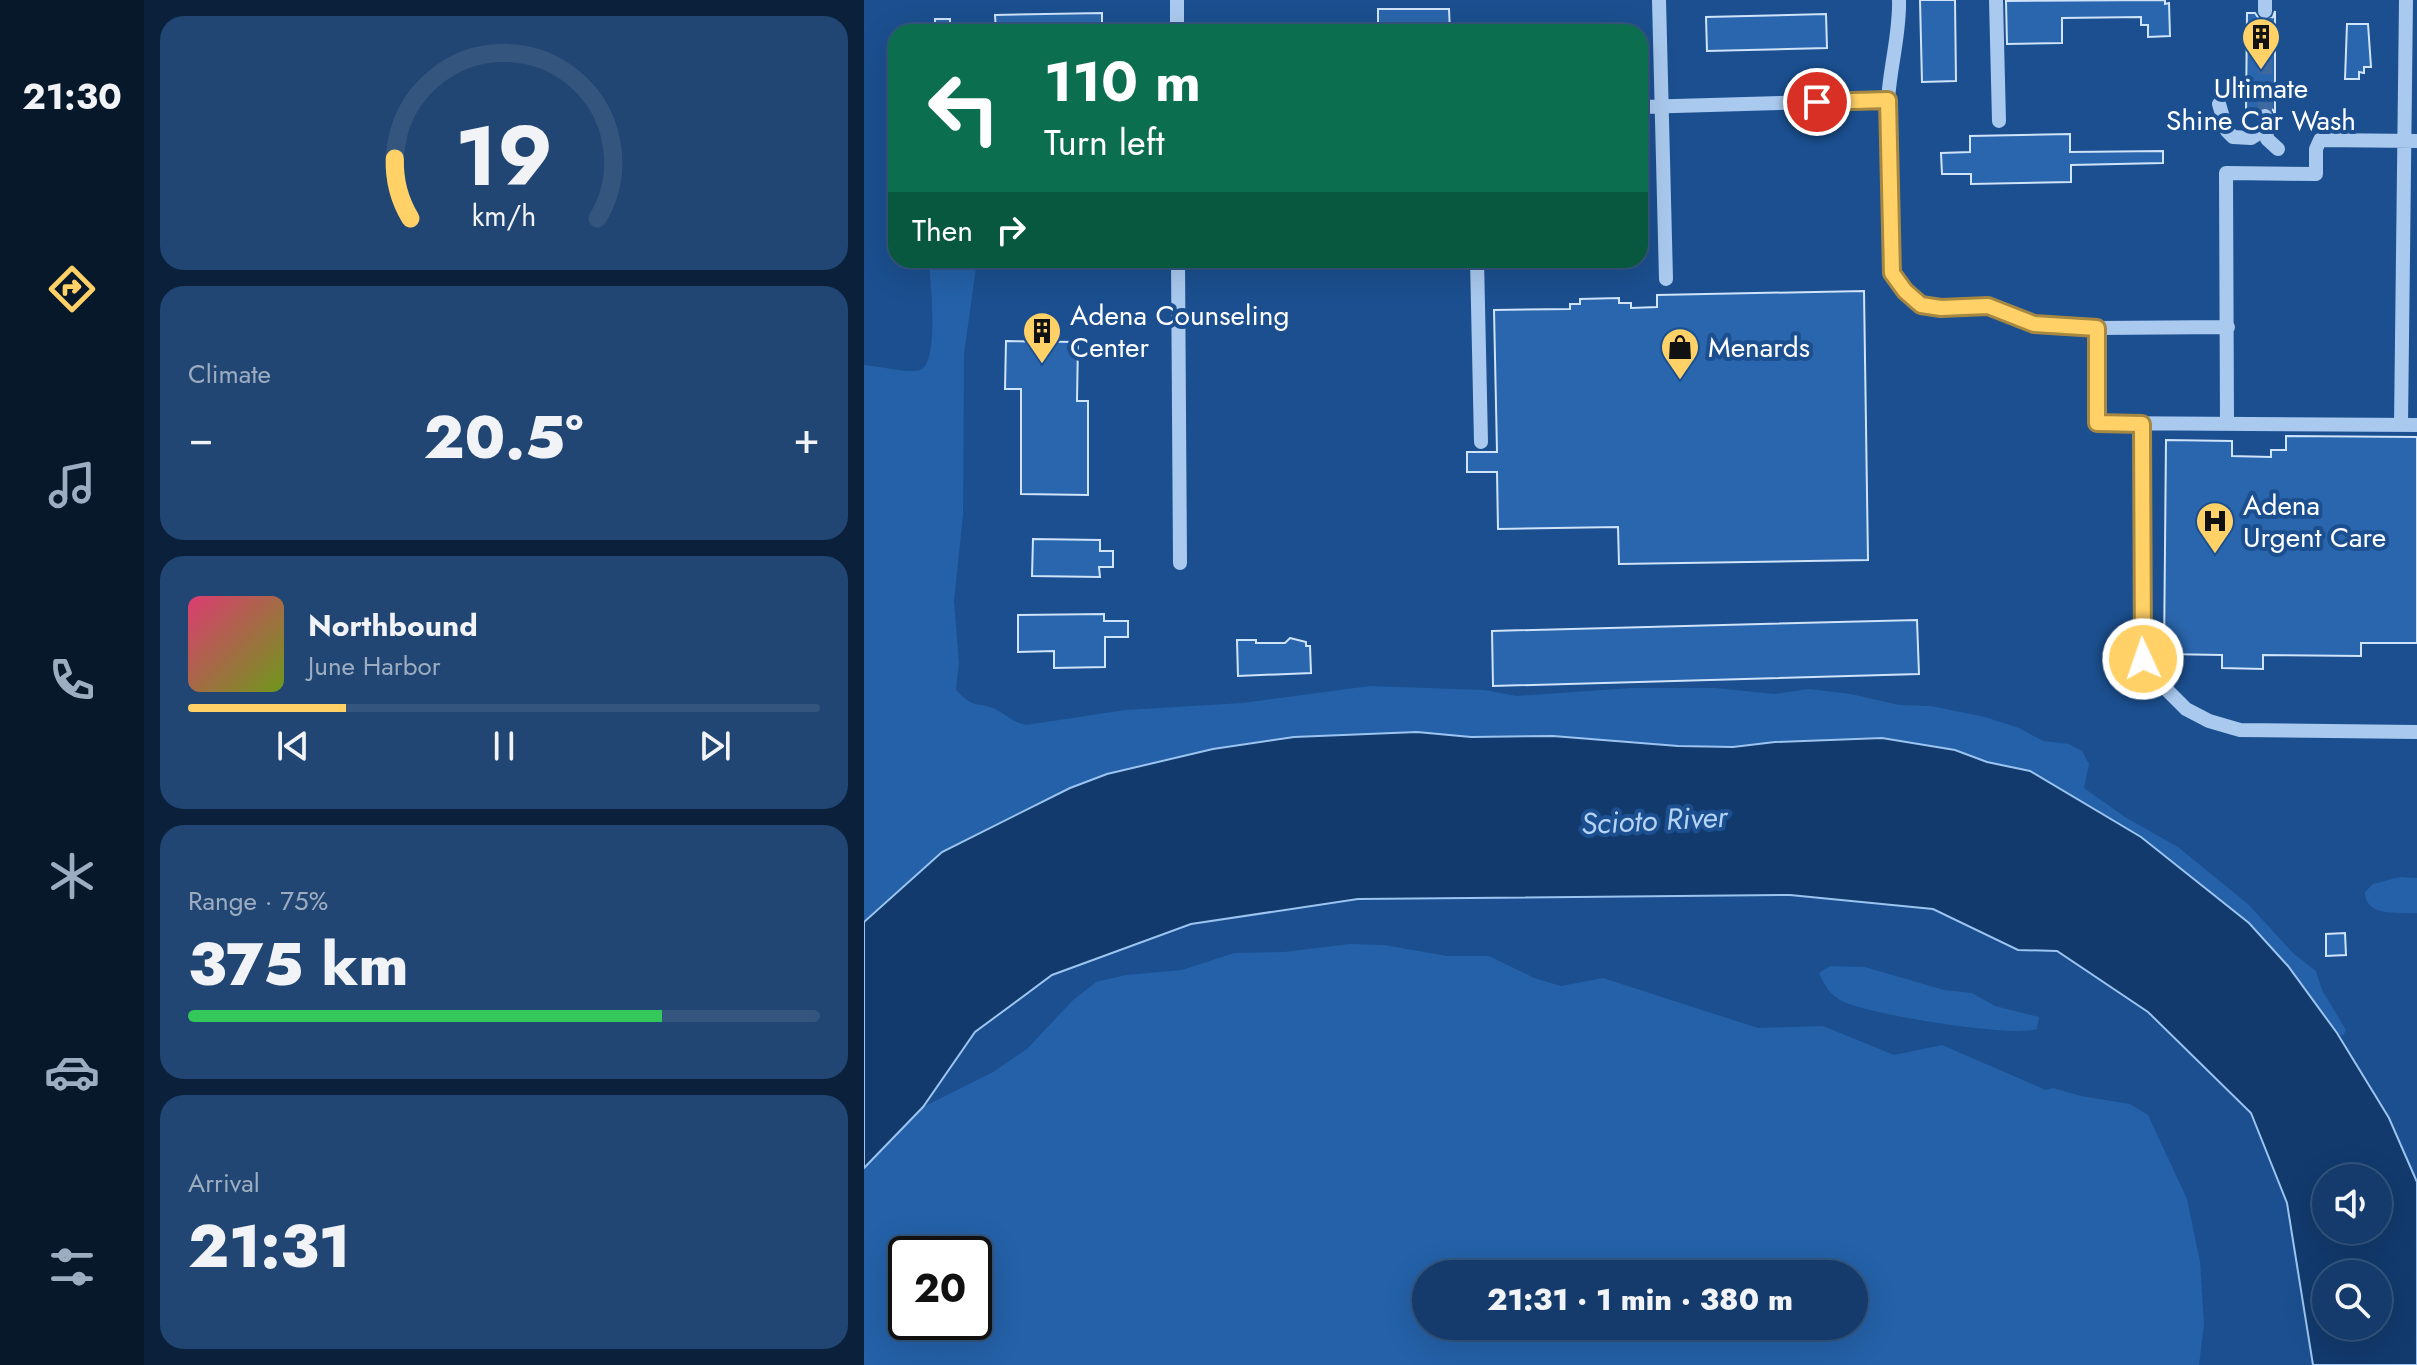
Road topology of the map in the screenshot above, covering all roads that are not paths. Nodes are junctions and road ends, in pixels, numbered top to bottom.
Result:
1 (1177, 0) edge
2 (1659, 0) edge
3 (1899, 0) edge
4 (1996, 0) edge
5 (2406, 0) edge
6 (1177, 24) edge
7 (1888, 100) junction
8 (2219, 104) dead end
9 (1648, 107) edge
10 (1662, 107) junction
11 (1999, 121) dead end
12 (2411, 141) edge
13 (2278, 149) dead end
14 (1178, 268) edge
15 (1477, 268) edge
16 (1666, 279) dead end
17 (2228, 327) junction
18 (2097, 328) junction
19 (2227, 423) junction
20 (2142, 424) junction
21 (2409, 425) edge
22 (1481, 442) dead end
23 (1180, 563) dead end
24 (2417, 732) edge

1 - 6 street
2 - 10 street
3 - 7 street
4 - 11 street
5 - 12 street
7 - 10 street
7 - 18 street
8 - 13 street
9 - 10 street
10 - 16 street
12 - 17 street
12 - 21 street
14 - 23 street
15 - 22 street
17 - 18 street
17 - 19 street
18 - 20 street
19 - 20 street
19 - 21 street
20 - 24 street

